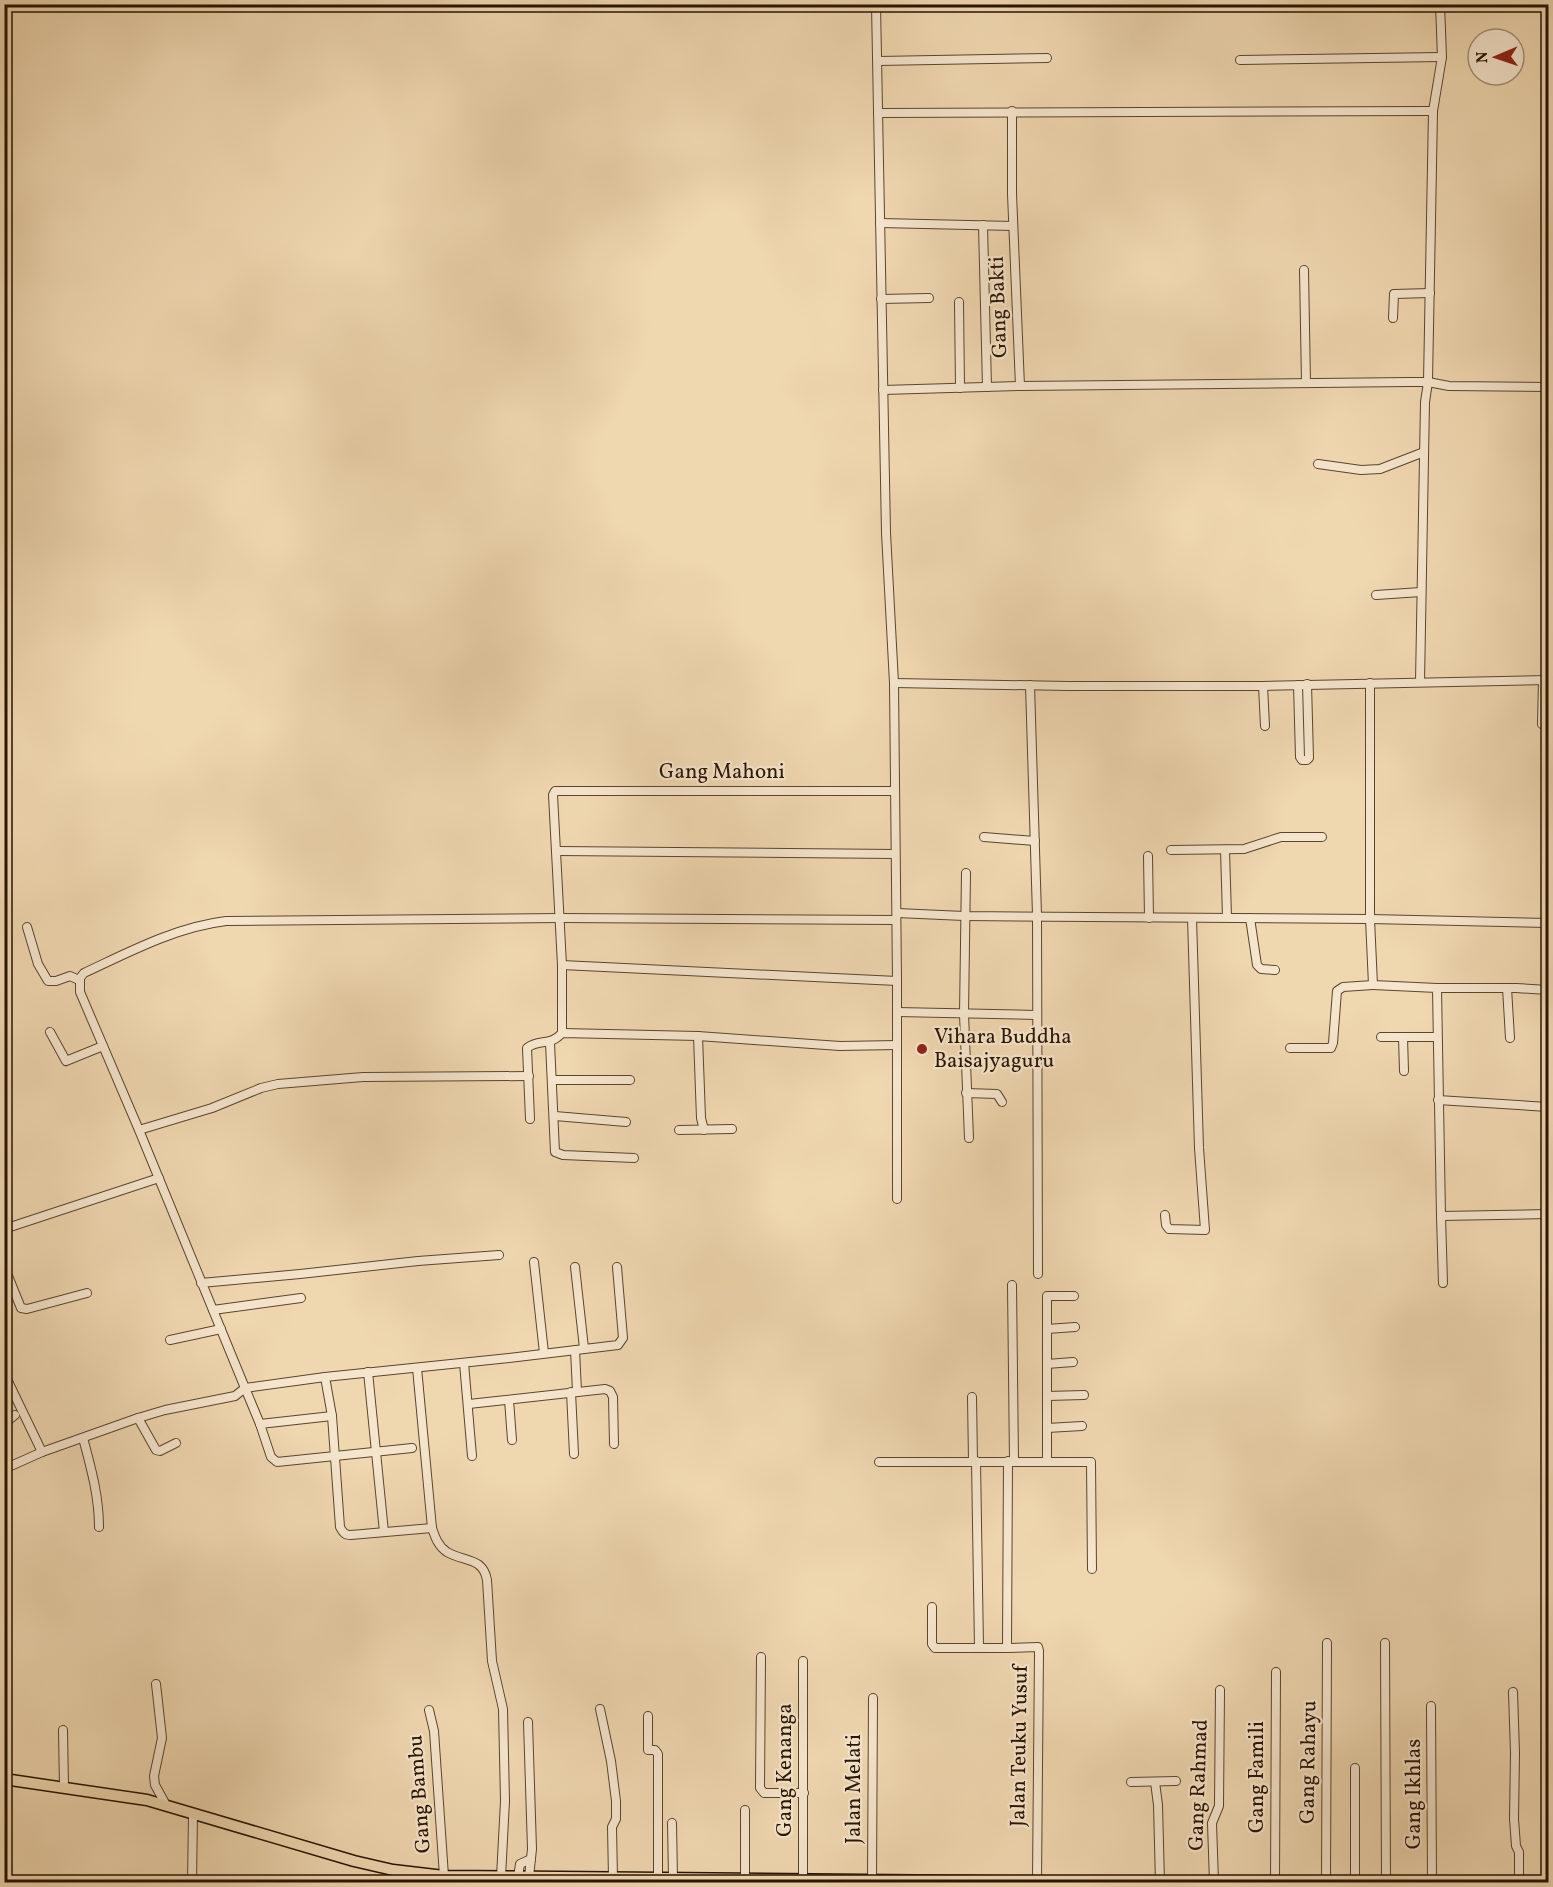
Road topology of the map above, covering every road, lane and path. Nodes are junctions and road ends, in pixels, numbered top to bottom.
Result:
1 (876, 4) edge
2 (1440, 4) edge
3 (1442, 57) junction
4 (1047, 58) dead end
5 (1240, 60) dead end
6 (878, 61) junction
7 (1012, 111) junction
8 (1433, 111) junction
9 (878, 112) junction
10 (880, 224) junction
11 (982, 225) junction
12 (1013, 226) junction
13 (1304, 270) dead end
14 (1430, 292) junction
15 (929, 298) dead end
16 (881, 299) junction
17 (959, 302) dead end
18 (1393, 318) dead end
19 (1428, 382) junction
20 (1306, 383) junction
21 (1020, 386) junction
22 (987, 387) junction
23 (1548, 387) edge
24 (960, 388) junction
25 (883, 390) junction
26 (1424, 452) junction
27 (1318, 464) dead end
28 (1420, 592) junction
29 (1376, 595) dead end
30 (1546, 680) edge
31 (1370, 682) junction
32 (1420, 682) junction
33 (894, 683) junction
34 (1030, 685) junction
35 (1302, 685) junction
36 (1263, 686) junction
37 (1542, 724) dead end
38 (1265, 726) dead end
39 (894, 790) junction
40 (984, 837) dead end
41 (1322, 837) dead end
42 (1035, 841) junction
43 (1171, 850) dead end
44 (1225, 850) junction
45 (557, 851) junction
46 (895, 854) junction
47 (1148, 856) dead end
48 (966, 873) dead end
49 (1037, 915) junction
50 (897, 916) junction
51 (964, 916) junction
52 (560, 918) junction
53 (1149, 918) junction
54 (1192, 918) junction
55 (1227, 918) junction
56 (1250, 918) junction
57 (1370, 919) junction
58 (1548, 923) edge
59 (27, 927) dead end
60 (562, 965) junction
61 (1275, 970) dead end
62 (79, 980) junction
63 (897, 981) junction
64 (1373, 985) junction
65 (1437, 987) junction
66 (1507, 988) junction
67 (1548, 990) edge
68 (897, 1012) junction
69 (964, 1014) junction
70 (1037, 1015) junction
71 (50, 1032) dead end
72 (562, 1033) junction
73 (698, 1036) junction
74 (1382, 1037) dead end
75 (1403, 1037) junction
76 (1436, 1037) junction
77 (1510, 1038) dead end
78 (550, 1043) junction
79 (897, 1045) junction
80 (103, 1046) junction
81 (1290, 1048) dead end
82 (1404, 1071) dead end
83 (529, 1076) junction
84 (553, 1080) junction
85 (630, 1080) dead end
86 (966, 1093) junction
87 (1438, 1100) junction
88 (1002, 1102) dead end
89 (1548, 1107) edge
90 (555, 1116) junction
91 (530, 1119) dead end
92 (626, 1122) dead end
93 (732, 1129) dead end
94 (139, 1130) junction
95 (704, 1130) junction
96 (679, 1131) dead end
97 (969, 1138) dead end
98 (634, 1158) dead end
99 (159, 1178) junction
100 (897, 1199) dead end
101 (1548, 1214) edge
102 (1165, 1215) dead end
103 (1440, 1216) junction
104 (4, 1228) edge
105 (499, 1255) dead end
106 (534, 1262) dead end
107 (4, 1266) edge
108 (575, 1267) dead end
109 (617, 1267) dead end
110 (1038, 1274) dead end
111 (201, 1283) junction
112 (1443, 1283) dead end
113 (1012, 1285) dead end
114 (87, 1293) dead end
115 (1074, 1296) dead end
116 (301, 1298) dead end
117 (213, 1310) junction
118 (1075, 1328) dead end
119 (220, 1329) junction
120 (1047, 1329) junction
121 (170, 1340) dead end
122 (579, 1349) junction
123 (544, 1353) junction
124 (1073, 1362) dead end
125 (464, 1363) junction
126 (1047, 1364) junction
127 (417, 1368) junction
128 (368, 1372) junction
129 (4, 1373) edge
130 (325, 1377) junction
131 (245, 1389) junction
132 (574, 1392) junction
133 (1084, 1395) dead end
134 (1047, 1396) junction
135 (972, 1397) dead end
136 (508, 1400) junction
137 (469, 1404) junction
138 (15, 1415) dead end
139 (332, 1416) junction
140 (138, 1418) junction
141 (4, 1424) edge
142 (260, 1424) junction
143 (1082, 1426) dead end
144 (1047, 1428) junction
145 (83, 1438) junction
146 (512, 1440) dead end
147 (176, 1443) dead end
148 (614, 1444) dead end
149 (412, 1448) dead end
150 (42, 1452) junction
151 (375, 1452) junction
152 (574, 1454) dead end
153 (334, 1456) junction
154 (472, 1456) dead end
155 (974, 1461) junction
156 (1011, 1461) junction
157 (879, 1462) dead end
158 (1047, 1462) junction
159 (4, 1468) edge
160 (99, 1527) dead end
161 (432, 1528) junction
162 (384, 1532) junction
163 (1092, 1569) dead end
164 (932, 1607) dead end
165 (1327, 1643) dead end
166 (1385, 1643) dead end
167 (979, 1648) junction
168 (1007, 1648) junction
169 (761, 1657) dead end
170 (803, 1661) dead end
171 (1276, 1671) dead end
172 (156, 1684) dead end
173 (1220, 1690) dead end
174 (1513, 1692) dead end
175 (873, 1698) dead end
176 (1431, 1706) dead end
177 (600, 1709) dead end
178 (429, 1710) dead end
179 (648, 1716) dead end
180 (528, 1722) dead end
181 (63, 1730) dead end
182 (1355, 1768) dead end
183 (4, 1779) edge
184 (1176, 1781) dead end
185 (1131, 1782) dead end
186 (1155, 1782) junction
187 (64, 1787) junction
188 (804, 1793) junction
189 (166, 1805) junction
190 (745, 1810) dead end
191 (193, 1815) junction
192 (672, 1823) dead end
193 (444, 1876) junction
194 (501, 1877) junction
195 (524, 1877) junction
196 (612, 1878) junction
197 (673, 1879) junction
198 (745, 1879) junction
199 (653, 1880) edge
200 (803, 1881) edge
201 (838, 1881) edge
202 (877, 1881) edge
203 (192, 1882) edge
204 (936, 1882) edge
205 (1037, 1882) edge
206 (1084, 1882) edge
207 (1160, 1882) edge
208 (1185, 1882) edge
209 (1214, 1882) edge
210 (1238, 1882) edge
211 (1269, 1882) edge
212 (1275, 1882) edge
213 (1292, 1882) edge
214 (1326, 1882) edge
215 (1355, 1882) edge
216 (1386, 1882) edge
217 (1432, 1882) edge
218 (1519, 1882) edge

1 - 6 street
2 - 3 street
3 - 5 street
3 - 8 street
4 - 6 street
6 - 9 street
7 - 8 street
7 - 9 street
7 - 12 street, Gang Bakti
8 - 14 street
9 - 10 street
10 - 11 street
10 - 16 street
11 - 12 street
11 - 22 street
12 - 21 street, Gang Bakti
13 - 20 street
14 - 18 street
14 - 19 street
15 - 16 street
16 - 25 street
17 - 24 street
19 - 20 street
19 - 23 street
19 - 26 street
20 - 21 street
21 - 22 street
22 - 24 street
24 - 25 street
25 - 33 street
26 - 27 street
26 - 28 street
28 - 29 street
28 - 32 street
30 - 32 street
30 - 37 street
31 - 32 street
31 - 35 street
31 - 57 street
33 - 34 street
33 - 39 street
34 - 36 street
34 - 42 street
35 - 35 street
35 - 36 street
36 - 38 street
39 - 45 street, Gang Mahoni
39 - 46 street
40 - 42 street
41 - 44 street
42 - 49 street
43 - 44 street
44 - 55 street
45 - 46 street
45 - 52 street
46 - 50 street
47 - 53 street
48 - 51 street
49 - 51 street
49 - 53 street
49 - 70 street
50 - 51 street
50 - 52 street
50 - 63 street
51 - 69 street
52 - 60 street
52 - 62 street
53 - 54 street
54 - 55 street
54 - 102 street
55 - 56 street
56 - 57 street
56 - 61 street
57 - 58 street
57 - 64 street
59 - 62 street
60 - 63 street
60 - 72 street
62 - 80 street
63 - 68 street
64 - 65 street
64 - 81 street
65 - 66 street
65 - 76 street
66 - 67 street
66 - 77 street
68 - 69 street
68 - 79 street
69 - 70 street
69 - 86 street
70 - 110 street
71 - 80 street
72 - 73 street
72 - 78 street
73 - 79 street
73 - 95 street
74 - 75 street
75 - 76 street
75 - 82 street
76 - 87 street
78 - 83 street
78 - 84 street
79 - 100 street
80 - 94 street
83 - 91 street
83 - 94 street
84 - 85 street
84 - 90 street
86 - 88 street
86 - 97 street
87 - 89 street
87 - 103 street
90 - 92 street
90 - 98 street
93 - 95 street
94 - 99 street
95 - 96 street
99 - 104 street
99 - 111 street
101 - 103 street
103 - 112 street
105 - 111 street
106 - 123 street
107 - 114 street
108 - 122 street
109 - 122 street
111 - 117 street
113 - 156 street, Jalan Teuku Yusuf
115 - 120 street
116 - 117 street
117 - 119 street
118 - 120 street
119 - 121 street
119 - 131 street
120 - 126 street
122 - 123 street
122 - 132 street
123 - 125 street
124 - 126 street
125 - 127 street
125 - 137 street
126 - 134 street
127 - 128 street
127 - 161 street
128 - 130 street
128 - 151 street
129 - 150 street
130 - 131 street
130 - 139 street
131 - 140 street
131 - 142 street
132 - 136 street
132 - 148 street
132 - 152 street
133 - 134 street
134 - 144 street
135 - 155 street
136 - 137 street
136 - 146 street
137 - 154 street
138 - 141 street
139 - 142 street
139 - 153 street
140 - 145 street
140 - 147 street
142 - 153 street
143 - 144 street
144 - 158 street
145 - 150 street
145 - 160 street
149 - 151 street
150 - 159 street
151 - 153 street
151 - 162 street
153 - 162 street
155 - 156 street
155 - 157 street
155 - 167 street
156 - 158 street
156 - 168 street, Jalan Teuku Yusuf
158 - 163 street
161 - 162 street
161 - 194 street
164 - 167 street
165 - 214 street, Gang Rahayu
166 - 216 street
167 - 168 street
168 - 205 street, Jalan Teuku Yusuf
169 - 188 street
170 - 188 street, Gang Kenanga
171 - 212 street, Gang Famili
172 - 189 street
173 - 209 street, Gang Rahmad
174 - 218 street
175 - 202 street, Jalan Melati
176 - 217 street, Gang Ikhlas
177 - 196 street
178 - 193 street, Gang Bambu
179 - 199 street
180 - 195 street
181 - 187 street
182 - 215 street
183 - 187 main road
184 - 186 street
185 - 186 street
186 - 207 street
187 - 189 main road
188 - 200 street, Gang Kenanga
189 - 191 main road
190 - 198 street
191 - 193 main road
191 - 203 street
192 - 197 street
193 - 194 main road
194 - 195 main road
195 - 196 main road
196 - 199 main road
197 - 198 main road
197 - 199 main road
198 - 200 main road
200 - 201 main road
201 - 202 main road
202 - 204 main road
204 - 205 main road
205 - 206 main road
208 - 209 main road
209 - 210 main road
210 - 211 main road
211 - 212 main road
212 - 213 main road
213 - 214 main road
214 - 215 main road

